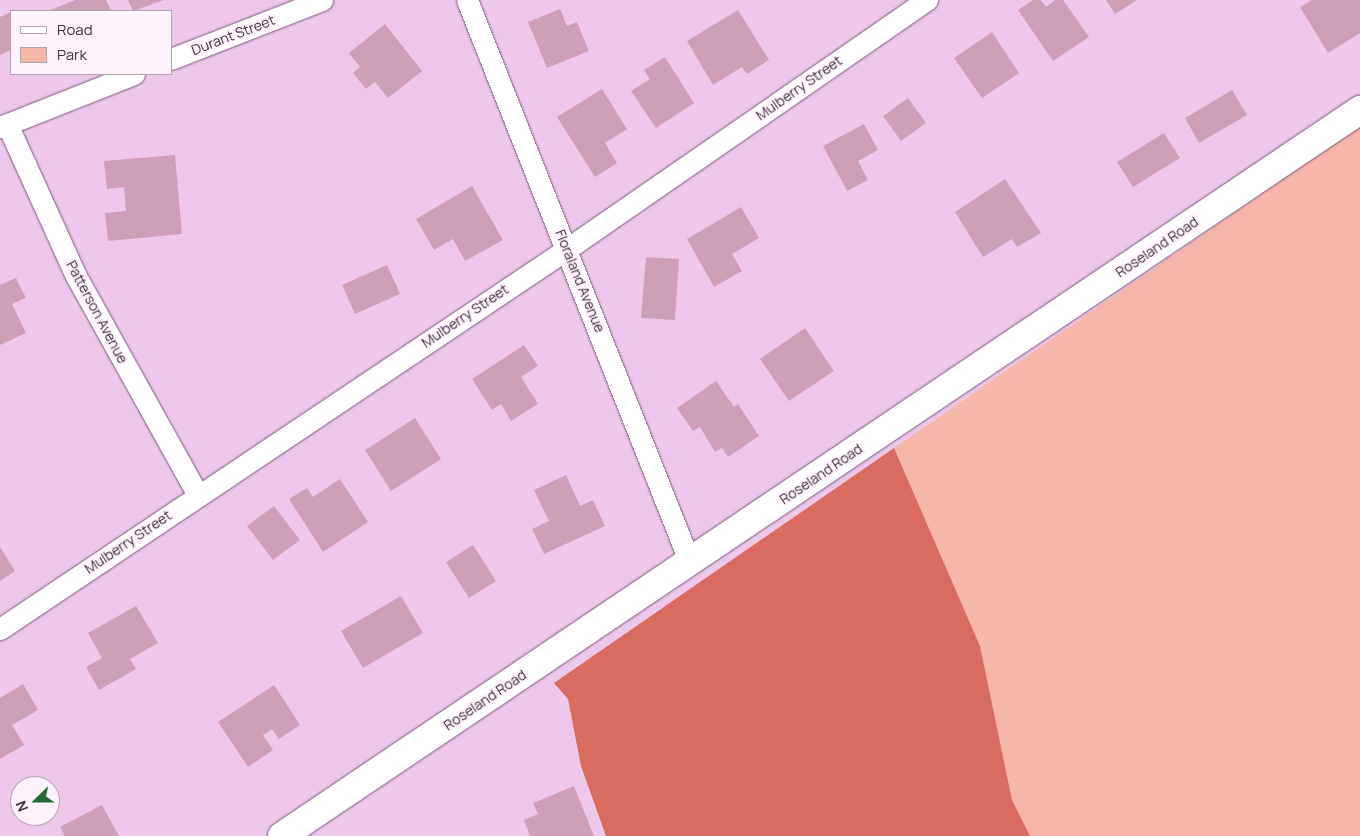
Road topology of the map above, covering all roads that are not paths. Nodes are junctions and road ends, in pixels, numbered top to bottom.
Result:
1 (322, 0) edge
2 (466, 0) edge
3 (927, 0) edge
4 (172, 59) edge
5 (131, 75) edge
6 (1360, 110) edge
7 (3, 125) edge
8 (567, 249) junction
9 (198, 495) junction
10 (690, 563) junction
11 (0, 629) edge
12 (282, 836) edge

1 - 4 street, Durant Street
2 - 8 street, Floraland Avenue
3 - 8 street, Mulberry Street
5 - 7 street
6 - 10 main road, Roseland Road
7 - 9 street, Patterson Avenue
8 - 9 street, Mulberry Street
8 - 10 street, Floraland Avenue
9 - 11 street, Mulberry Street
10 - 12 main road, Roseland Road

